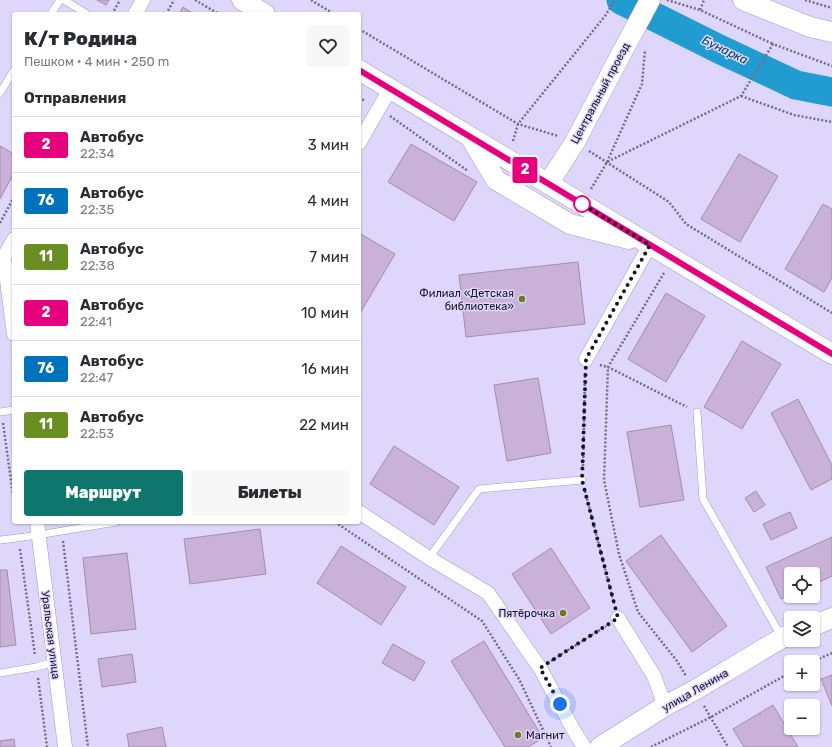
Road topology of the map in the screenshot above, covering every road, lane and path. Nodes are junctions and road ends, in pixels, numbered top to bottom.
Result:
1 (60, 0) edge
2 (64, 0) edge
3 (120, 0) edge
4 (143, 0) edge
5 (174, 0) edge
6 (195, 0) edge
7 (242, 0) edge
8 (311, 0) edge
9 (615, 0) edge
10 (650, 0) edge
11 (666, 0) edge
12 (704, 0) edge
13 (743, 0) edge
14 (805, 0) edge
15 (832, 8) edge
16 (700, 10) junction
17 (52, 12) edge
18 (84, 12) edge
19 (113, 12) edge
20 (136, 12) edge
21 (167, 12) edge
22 (216, 12) edge
23 (262, 12) edge
24 (331, 12) edge
25 (361, 30) edge
26 (832, 32) edge
27 (773, 44) junction
28 (645, 48) dead end
29 (832, 66) edge
30 (361, 71) edge
31 (12, 73) edge
32 (390, 89) junction
33 (0, 93) edge
34 (741, 96) junction
35 (361, 98) edge
36 (378, 109) junction
37 (832, 122) edge
38 (518, 124) junction
39 (471, 138) junction
40 (361, 139) edge
41 (575, 142) junction
42 (607, 162) junction
43 (472, 174) dead end
44 (548, 184) junction
45 (12, 201) edge
46 (582, 204) junction
47 (0, 223) edge
48 (12, 243) edge
49 (650, 245) junction
50 (3, 266) edge
51 (665, 271) dead end
52 (832, 313) edge
53 (12, 322) edge
54 (832, 354) edge
55 (586, 359) junction
56 (608, 367) junction
57 (12, 410) edge
58 (1, 412) edge
59 (697, 412) joint
60 (582, 480) junction
61 (12, 488) edge
62 (361, 513) edge
63 (104, 524) edge
64 (338, 524) edge
65 (38, 529) edge
66 (62, 531) junction
67 (19, 538) junction
68 (0, 540) edge
69 (429, 558) junction
70 (618, 618) junction
71 (832, 618) edge
72 (820, 623) edge
73 (784, 633) edge
74 (784, 637) edge
75 (832, 653) edge
76 (820, 658) edge
77 (55, 662) junction
78 (36, 667) junction
79 (540, 668) junction
80 (0, 673) edge
81 (784, 676) edge
82 (695, 690) junction
83 (665, 706) junction
84 (711, 717) junction
85 (47, 747) edge
86 (65, 747) edge
87 (88, 747) edge
88 (551, 747) edge
89 (584, 747) edge
90 (600, 747) edge
91 (651, 747) edge
92 (728, 747) edge

1 - 17 lane
2 - 18 lane
3 - 19 path
4 - 20 street
5 - 21 path
6 - 22 path
7 - 23 main road
8 - 24 path
9 - 38 path
10 - 41 main road, Центральный проезд
11 - 16 path
12 - 16 path
13 - 26 main road
14 - 15 path
16 - 27 path
25 - 38 path
27 - 29 path
27 - 34 path
28 - 42 path
30 - 32 main road
31 - 33 lane
32 - 36 street
32 - 39 main road
34 - 37 path
34 - 42 path
35 - 36 path
36 - 40 street
36 - 43 path
38 - 41 path
39 - 44 main road
39 - 49 main road
41 - 42 path
41 - 44 main road, Центральный проезд
42 - 46 path
42 - 52 path
44 - 46 main road
45 - 47 path
46 - 49 main road
48 - 50 street
49 - 54 main road
49 - 55 street
50 - 53 street
51 - 56 path
55 - 56 path
55 - 60 path
56 - 59 path
56 - 82 path
57 - 58 lane
58 - 61 path
59 - 73 lane
60 - 69 lane
60 - 70 path
62 - 69 street
63 - 66 lane
64 - 88 path
65 - 66 lane
65 - 67 lane
65 - 77 street, Уральская улица
66 - 87 path
67 - 68 lane
67 - 78 path
69 - 79 street
70 - 79 path
70 - 83 street
71 - 72 main road
74 - 82 main road, улица Ленина
75 - 76 path
77 - 78 lane
77 - 86 street, Уральская улица
78 - 80 lane
78 - 85 path
79 - 89 street
81 - 84 path
82 - 83 main road, улица Ленина
82 - 84 path
83 - 90 main road, улица Ленина
84 - 91 path
84 - 92 path

